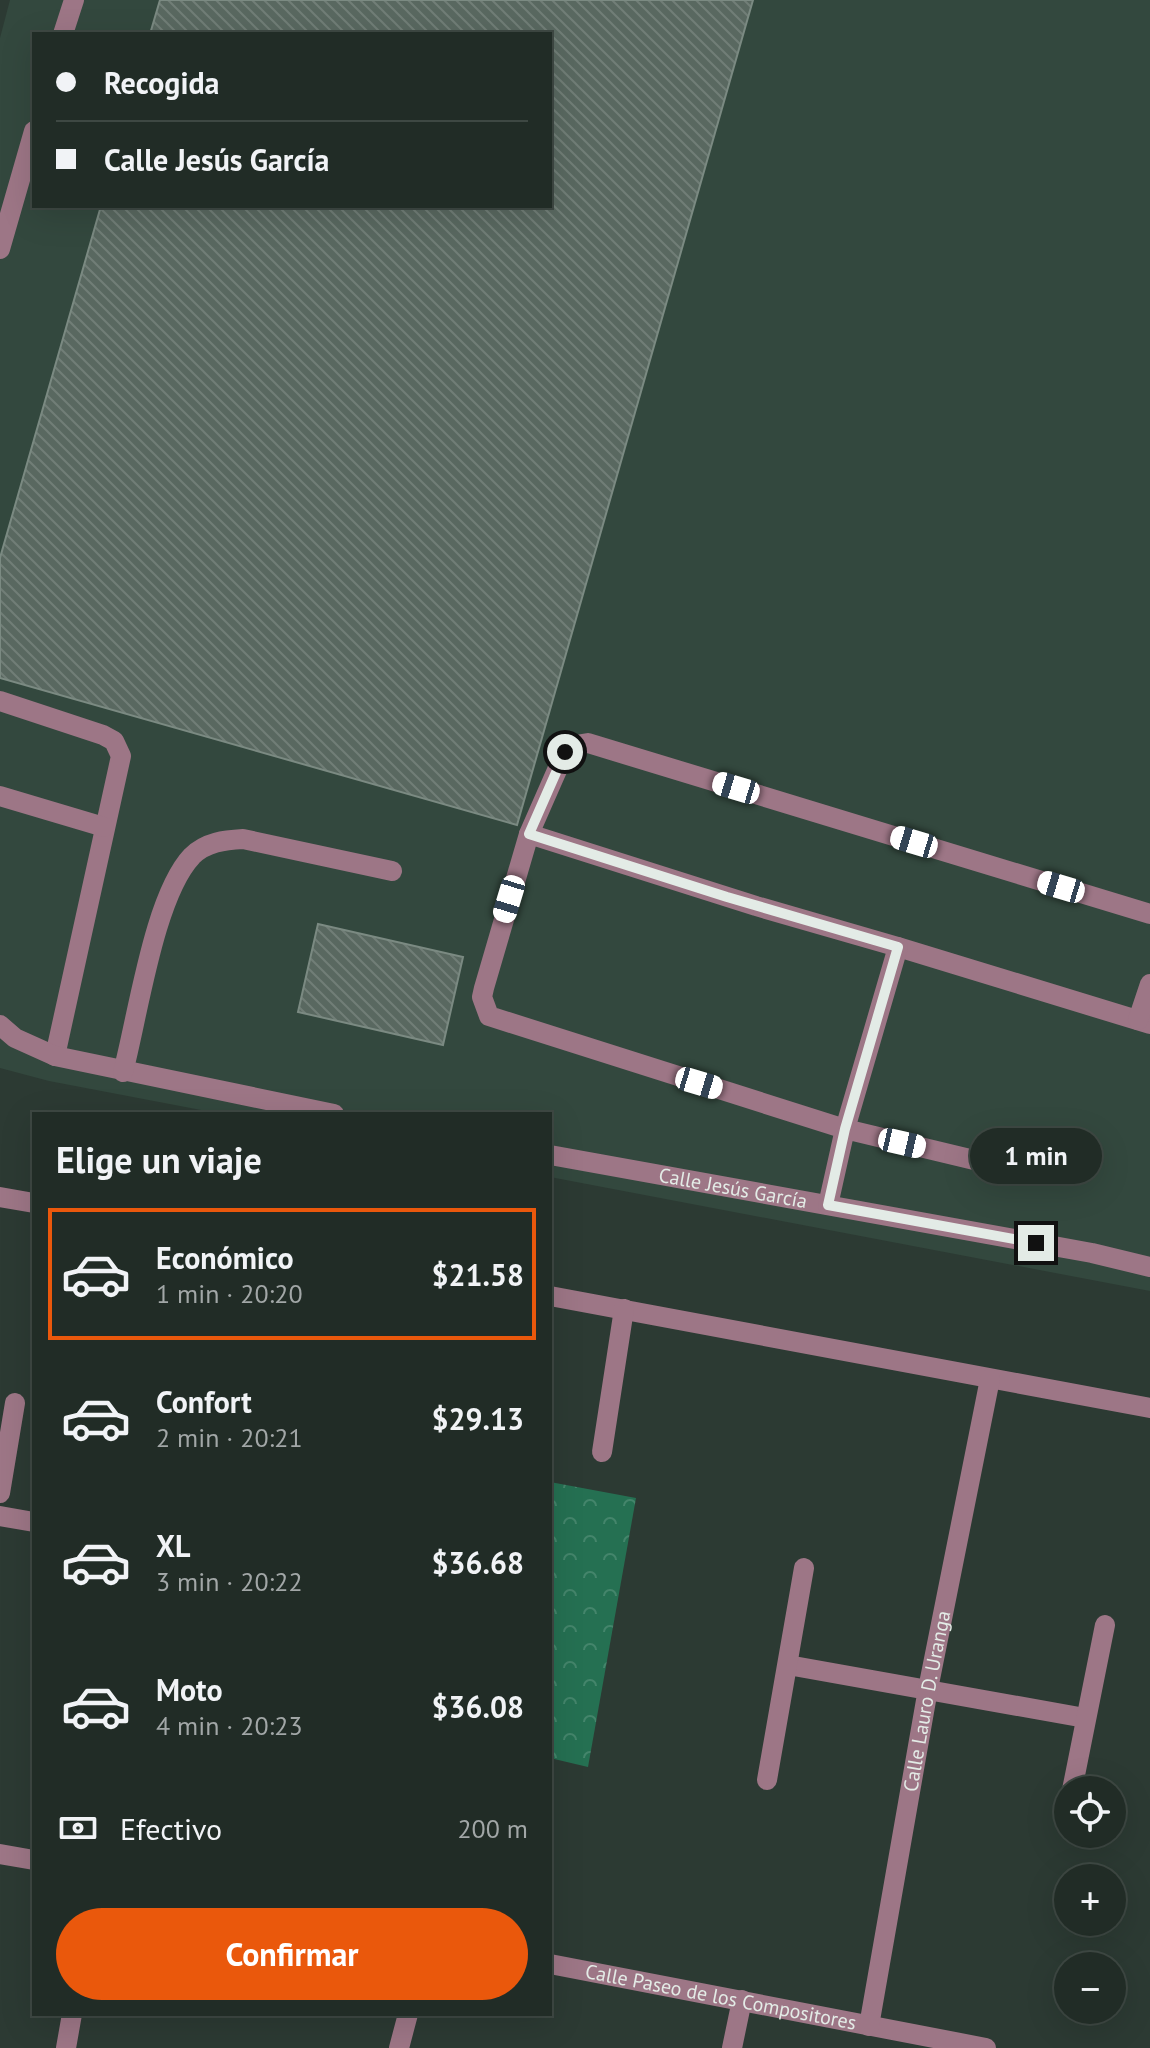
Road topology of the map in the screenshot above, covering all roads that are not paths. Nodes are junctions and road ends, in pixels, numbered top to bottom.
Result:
1 (74, 0) edge
2 (64, 32) edge
3 (32, 138) edge
4 (0, 249) edge
5 (0, 701) edge
6 (0, 796) edge
7 (104, 827) junction
8 (529, 834) junction
9 (392, 871) dead end
10 (1150, 914) edge
11 (898, 947) junction
12 (1150, 984) edge
13 (1144, 1022) edge
14 (0, 1025) edge
15 (55, 1056) junction
16 (123, 1072) junction
17 (324, 1112) edge
18 (845, 1129) junction
19 (552, 1155) edge
20 (1016, 1170) dead end
21 (0, 1197) edge
22 (32, 1203) edge
23 (828, 1205) junction
24 (1150, 1267) edge
25 (552, 1296) edge
26 (624, 1309) junction
27 (990, 1379) junction
28 (15, 1403) dead end
29 (1150, 1408) edge
30 (602, 1452) dead end
31 (0, 1493) edge
32 (0, 1516) edge
33 (32, 1522) edge
34 (804, 1568) dead end
35 (1105, 1625) dead end
36 (788, 1665) junction
37 (928, 1689) junction
38 (1085, 1718) junction
39 (1075, 1776) edge
40 (767, 1780) dead end
41 (0, 1854) edge
42 (32, 1860) edge
43 (552, 1964) edge
44 (742, 2000) junction
45 (72, 2016) edge
46 (407, 2016) edge
47 (869, 2026) junction
48 (66, 2048) edge
49 (399, 2048) edge
50 (732, 2048) edge
51 (986, 2048) edge

1 - 2 street
3 - 4 street
5 - 7 street
6 - 7 street
7 - 15 street
8 - 10 street
8 - 11 street
8 - 18 street
9 - 16 street
11 - 13 street
11 - 18 street
12 - 13 street
14 - 15 street
15 - 16 street
16 - 17 street
18 - 20 street
18 - 23 street
19 - 23 street, Calle Jesús García
21 - 22 street
23 - 24 street, Calle Jesús García
25 - 26 street
26 - 27 street
26 - 30 street
27 - 29 street
27 - 37 street, Calle Lauro D. Uranga
28 - 31 street
32 - 33 street
34 - 36 street
35 - 38 street
36 - 37 street
36 - 40 street
37 - 38 street
37 - 47 street, Calle Lauro D. Uranga
38 - 39 street
41 - 42 street
43 - 44 street, Calle Paseo de los Compositores
44 - 47 street, Calle Paseo de los Compositores
44 - 50 street
45 - 48 street
46 - 49 street
47 - 51 street, Calle Paseo de los Compositores

